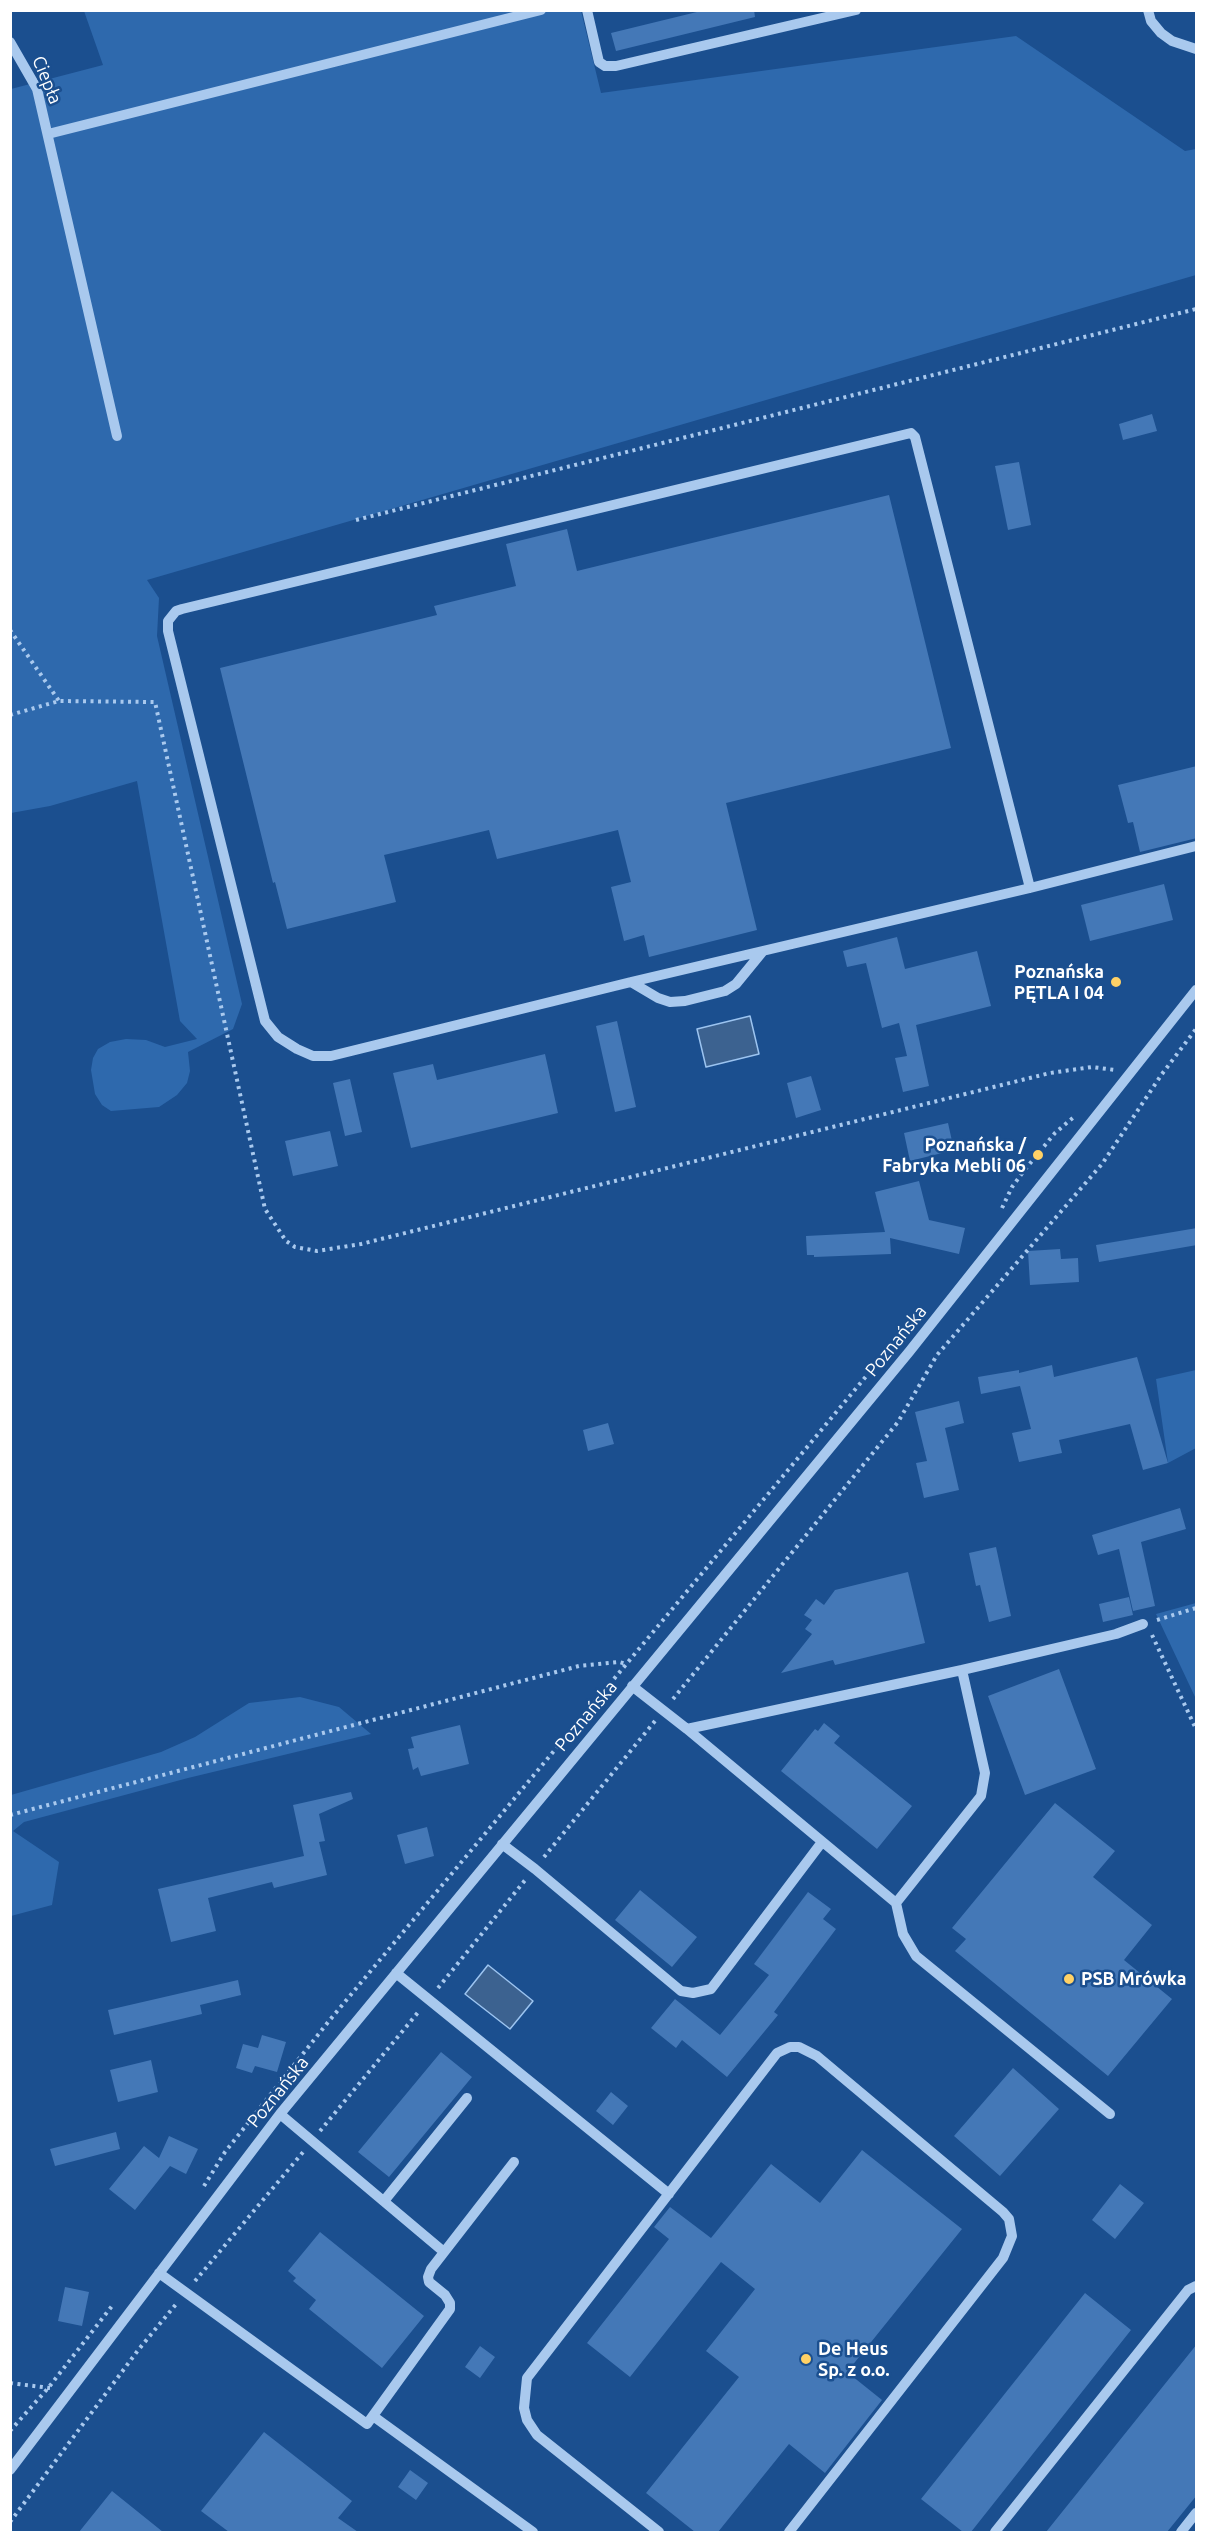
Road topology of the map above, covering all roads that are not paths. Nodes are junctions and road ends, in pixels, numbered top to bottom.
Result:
1 (541, 10) edge
2 (587, 10) edge
3 (856, 10) edge
4 (1148, 10) edge
5 (10, 42) edge
6 (1197, 49) edge
7 (48, 134) junction
8 (117, 436) dead end
9 (1197, 846) edge
10 (1030, 888) junction
11 (764, 951) junction
12 (631, 982) junction
13 (1197, 990) edge
14 (1143, 1624) road end
15 (962, 1670) junction
16 (632, 1686) junction
17 (687, 1729) junction
18 (822, 1842) junction
19 (502, 1844) junction
20 (896, 1903) junction
21 (396, 1973) junction
22 (467, 2098) dead end
23 (280, 2114) junction
24 (1110, 2114) dead end
25 (514, 2162) dead end
26 (669, 2194) junction
27 (384, 2201) junction
28 (444, 2252) junction
29 (159, 2273) junction
30 (1197, 2286) edge
31 (373, 2416) junction
32 (10, 2469) edge
33 (1197, 2513) edge
34 (533, 2532) edge
35 (659, 2532) edge
36 (789, 2532) edge
37 (995, 2532) edge
38 (1181, 2532) edge

1 - 7 street
2 - 3 street
4 - 6 street
5 - 7 street, Ciepła
7 - 8 street, Ciepła
9 - 10 street
10 - 11 street
10 - 12 street
11 - 12 street
11 - 12 street
13 - 16 street, Poznańska
14 - 15 street
15 - 17 street
15 - 20 street
16 - 17 street
16 - 19 street, Poznańska
17 - 18 street
18 - 19 street
18 - 20 street
19 - 21 street, Poznańska
20 - 24 street
21 - 23 street, Poznańska
21 - 26 street
22 - 27 street
23 - 27 street
23 - 29 street, Poznańska
25 - 28 street
26 - 35 street
26 - 36 street
27 - 28 street
28 - 31 street
29 - 31 street
29 - 32 street, Poznańska
30 - 37 street
31 - 34 street
33 - 38 street

